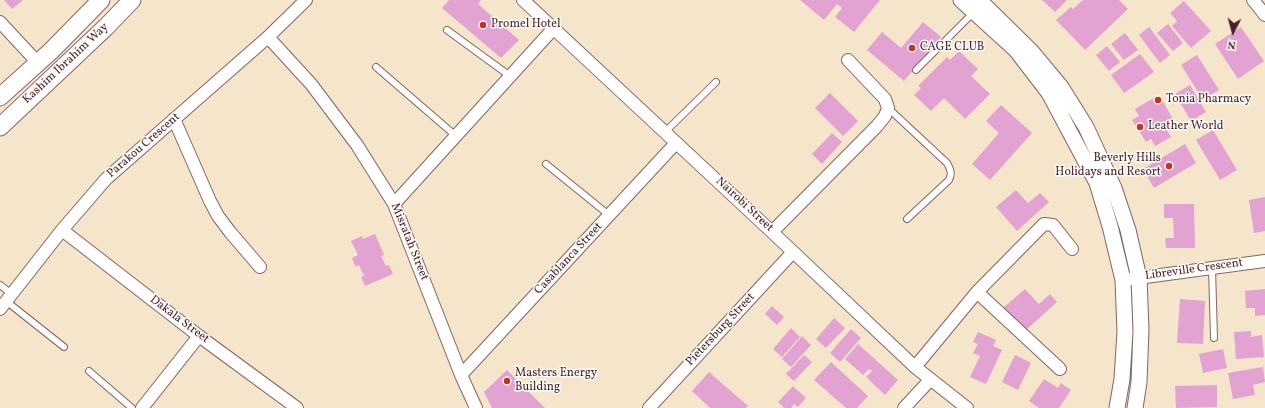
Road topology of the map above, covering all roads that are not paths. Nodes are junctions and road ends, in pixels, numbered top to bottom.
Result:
1 (101, 0) edge
2 (132, 0) edge
3 (306, 0) edge
4 (523, 0) edge
5 (961, 0) edge
6 (1253, 0) edge
7 (977, 6) edge
8 (1265, 15) edge
9 (0, 22) edge
10 (554, 28) junction
11 (448, 30) dead end
12 (268, 37) junction
13 (848, 60) dead end
14 (38, 63) junction
15 (376, 67) dead end
16 (916, 70) dead end
17 (510, 76) junction
18 (716, 82) dead end
19 (0, 98) edge
20 (888, 108) junction
21 (174, 119) junction
22 (0, 127) edge
23 (665, 132) junction
24 (456, 136) junction
25 (676, 142) junction
26 (546, 164) dead end
27 (394, 204) junction
28 (609, 215) junction
29 (907, 219) dead end
30 (62, 230) junction
31 (772, 232) junction
32 (1072, 249) dead end
33 (793, 252) junction
34 (1265, 261) edge
35 (260, 267) dead end
36 (1212, 268) junction
37 (1139, 278) junction
38 (1123, 280) junction
39 (0, 285) edge
40 (978, 292) junction
41 (6, 301) edge
42 (199, 336) junction
43 (1214, 338) dead end
44 (64, 347) dead end
45 (915, 367) junction
46 (1060, 370) dead end
47 (89, 371) dead end
48 (461, 375) junction
49 (930, 380) junction
50 (132, 408) edge
51 (142, 408) edge
52 (297, 408) edge
53 (476, 408) edge
54 (649, 408) edge
55 (904, 408) edge
56 (967, 408) edge
57 (1117, 408) edge
58 (1135, 408) edge

1 - 14 main road, Kashim Ibrahim Way
2 - 22 main road, Kashim Ibrahim Way
3 - 12 street, Parakou Crescent
4 - 10 street, Nairobi Street
5 - 7 street
6 - 8 street
7 - 16 lane
7 - 37 street
7 - 38 street
9 - 14 street
10 - 17 street
10 - 23 street, Nairobi Street
11 - 17 lane
12 - 21 street, Parakou Crescent
12 - 27 street, Misratah Street
13 - 20 street
14 - 19 main road, Kashim Ibrahim Way
15 - 24 lane
17 - 24 street
18 - 23 lane
20 - 29 lane
20 - 31 street
21 - 30 street, Parakou Crescent
21 - 35 street
23 - 25 street, Nairobi Street
24 - 27 street
25 - 28 street, Casablanca Street
25 - 31 street, Nairobi Street
26 - 28 lane
27 - 48 street, Misratah Street
28 - 48 street, Casablanca Street
30 - 41 street, Parakou Crescent
30 - 42 street, Dakala Street
31 - 33 street, Nairobi Street
32 - 40 street
33 - 45 street, Nairobi Street
33 - 54 street, Pietersburg Street
34 - 36 street, Libreville Crescent
36 - 37 street, Libreville Crescent
36 - 43 lane
37 - 38 street, Libreville Crescent
37 - 58 street
38 - 57 street
39 - 41 lane
40 - 45 street
40 - 46 street
41 - 44 lane
42 - 51 street
42 - 52 street, Dakala Street
45 - 49 street, Nairobi Street
47 - 50 lane
48 - 53 street, Misratah Street
49 - 55 street
49 - 56 street, Nairobi Street

